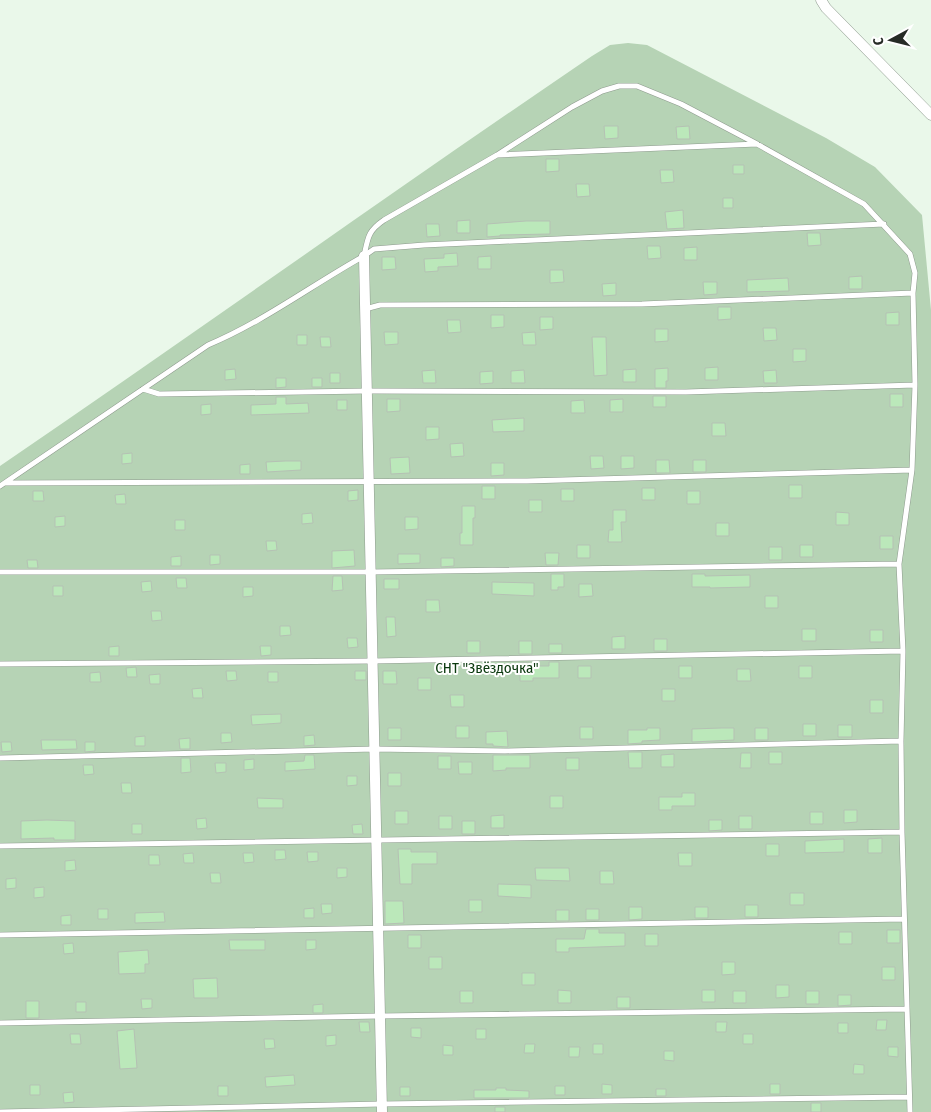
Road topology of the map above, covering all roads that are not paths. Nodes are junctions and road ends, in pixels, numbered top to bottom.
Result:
1 (821, 0) edge
2 (931, 115) edge
3 (757, 144) junction
4 (497, 155) junction
5 (884, 224) junction
6 (364, 256) junction
7 (913, 293) junction
8 (365, 309) junction
9 (915, 385) junction
10 (143, 389) junction
11 (367, 391) junction
12 (912, 470) junction
13 (369, 482) junction
14 (5, 483) junction
15 (0, 486) edge
16 (899, 564) junction
17 (0, 572) edge
18 (371, 572) junction
19 (903, 651) junction
20 (373, 661) junction
21 (0, 664) edge
22 (901, 741) junction
23 (374, 749) junction
24 (0, 758) edge
25 (902, 832) junction
26 (375, 840) junction
27 (0, 846) edge
28 (904, 919) junction
29 (378, 928) junction
30 (0, 935) edge
31 (907, 1009) junction
32 (380, 1016) junction
33 (0, 1023) edge
34 (909, 1097) junction
35 (382, 1108) edge
36 (0, 1112) edge
37 (910, 1112) edge

1 - 2 street
3 - 4 lane
3 - 4 lane
3 - 5 lane
4 - 6 lane
5 - 6 lane
5 - 7 lane
6 - 8 street
6 - 10 lane
7 - 8 lane
7 - 9 lane
8 - 11 street
9 - 11 lane
9 - 12 lane
10 - 11 lane
10 - 14 lane
11 - 13 street
12 - 13 lane
12 - 16 lane
13 - 14 lane
13 - 18 street
14 - 15 lane
16 - 18 lane
16 - 19 lane
17 - 18 lane
18 - 20 street
19 - 20 lane
19 - 22 lane
20 - 21 lane
20 - 23 street
22 - 23 lane
22 - 25 lane
23 - 24 lane
23 - 26 street
25 - 26 lane
25 - 28 lane
26 - 27 lane
26 - 29 street
28 - 29 lane
28 - 31 lane
29 - 30 lane
29 - 32 street
31 - 32 lane
31 - 34 lane
32 - 33 lane
32 - 35 street
34 - 35 lane
34 - 37 lane
35 - 36 lane

